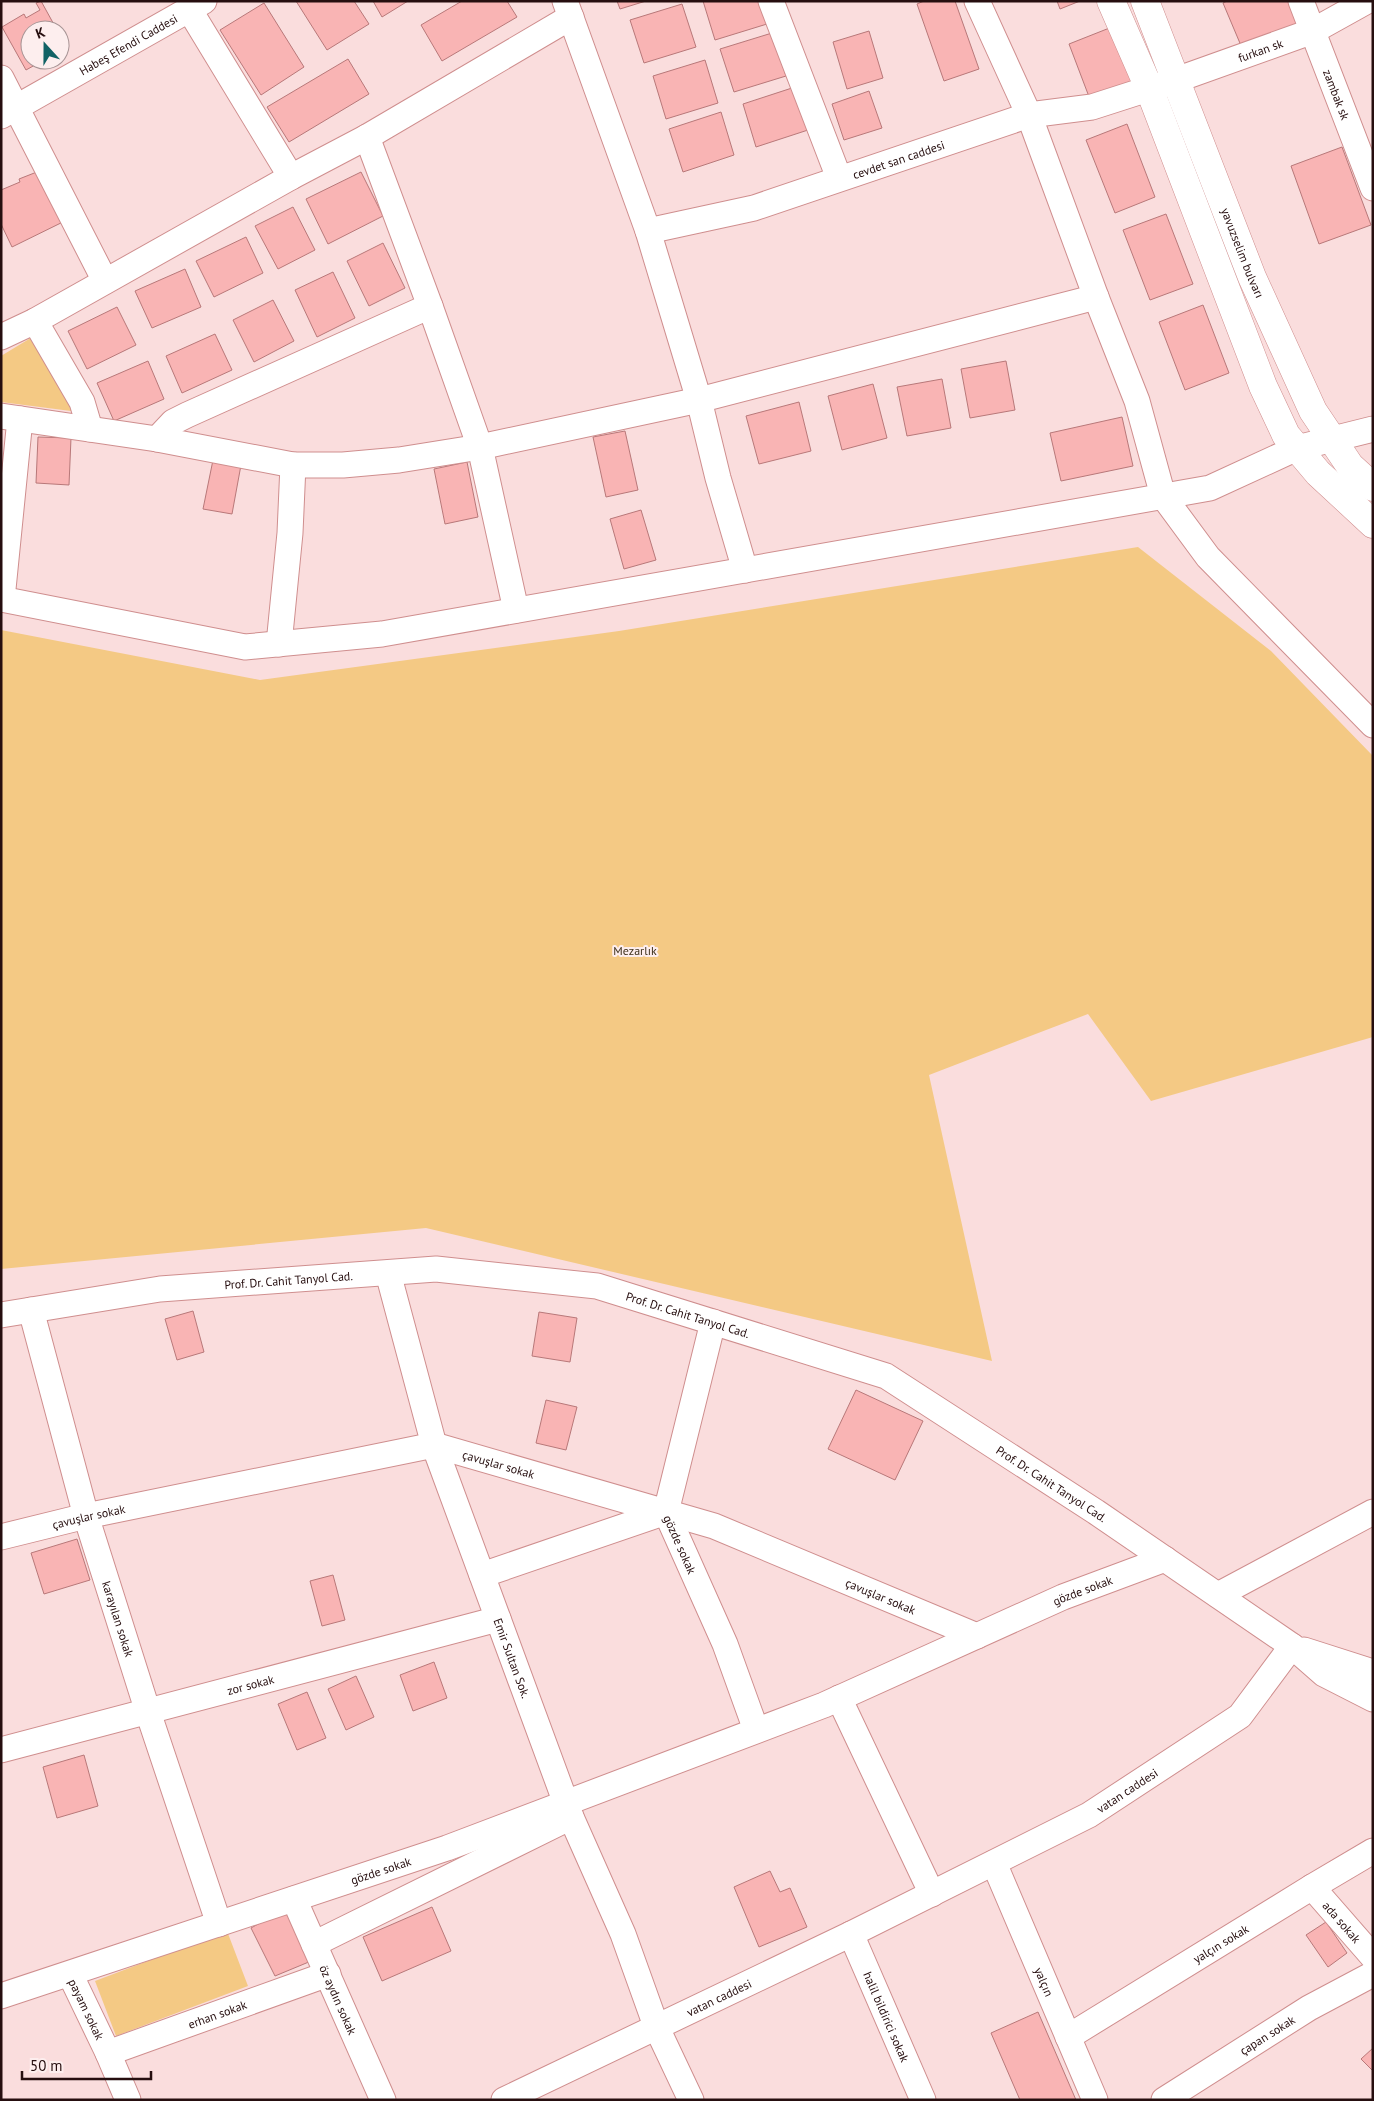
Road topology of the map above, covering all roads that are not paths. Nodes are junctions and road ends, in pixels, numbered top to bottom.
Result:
1 (771, 1) edge
2 (977, 1) edge
3 (1111, 1) edge
4 (1144, 1) edge
5 (1301, 1) edge
6 (1367, 1) edge
7 (197, 5) edge
8 (568, 9) edge
9 (1313, 31) junction
10 (1, 78) edge
11 (1176, 80) junction
12 (1149, 88) junction
13 (9, 112) edge
14 (1029, 115) junction
15 (367, 137) junction
16 (291, 177) junction
17 (839, 178) junction
18 (1373, 188) edge
19 (648, 231) junction
20 (105, 281) junction
21 (1096, 297) junction
22 (430, 306) junction
23 (35, 321) junction
24 (1, 337) edge
25 (699, 400) junction
26 (10, 418) edge
27 (90, 429) junction
28 (1373, 429) edge
29 (1332, 438) junction
30 (157, 439) junction
31 (480, 447) junction
32 (1297, 448) junction
33 (293, 464) junction
34 (1373, 487) edge
35 (1162, 496) junction
36 (1373, 524) edge
37 (745, 570) junction
38 (2, 599) edge
39 (516, 610) junction
40 (279, 644) junction
41 (1373, 725) edge
42 (388, 1272) junction
43 (31, 1310) junction
44 (1, 1315) edge
45 (713, 1322) junction
46 (434, 1445) junction
47 (666, 1512) junction
48 (1373, 1512) edge
49 (86, 1516) junction
50 (4, 1534) edge
51 (1165, 1559) junction
52 (482, 1575) junction
53 (1218, 1595) junction
54 (498, 1619) junction
55 (977, 1636) junction
56 (1292, 1646) junction
57 (1373, 1672) edge
58 (839, 1698) junction
59 (1373, 1699) edge
60 (148, 1712) junction
61 (756, 1730) junction
62 (1, 1750) edge
63 (569, 1810) junction
64 (1373, 1851) edge
65 (994, 1863) junction
66 (1312, 1887) junction
67 (932, 1894) junction
68 (294, 1899) junction
69 (219, 1924) junction
70 (851, 1934) junction
71 (314, 1944) junction
72 (1373, 1957) edge
73 (70, 1974) junction
74 (328, 1974) junction
75 (1373, 1974) edge
76 (1, 1996) edge
77 (658, 2030) junction
78 (1068, 2037) junction
79 (108, 2053) junction
80 (128, 2100) edge
81 (383, 2100) edge
82 (504, 2100) edge
83 (691, 2100) edge
84 (923, 2100) edge
85 (1095, 2100) edge
86 (1164, 2100) edge

1 - 17 street
2 - 14 street
3 - 12 main road
4 - 11 main road, yavuzselim bulvarı
5 - 9 street, zambak sk
6 - 9 street, furkan sk
7 - 13 street, Habeş Efendi Caddesi
7 - 16 street
8 - 15 street
8 - 19 street
9 - 11 street, furkan sk
9 - 18 street, zambak sk
10 - 13 street
11 - 12 street, furkan sk
11 - 29 main road, yavuzselim bulvarı
12 - 14 street, cevdet san caddesi
12 - 32 main road
13 - 20 street
14 - 17 street, cevdet san caddesi
14 - 21 street
15 - 16 street
15 - 22 street
16 - 20 street
17 - 19 street, cevdet san caddesi
19 - 25 street
20 - 23 street
21 - 25 street
21 - 35 street
22 - 30 street
22 - 31 street
23 - 24 street
23 - 27 street
25 - 31 street
25 - 37 street
26 - 27 street
26 - 38 street
27 - 30 street
28 - 29 street
29 - 32 street
29 - 34 main road, yavuzselim bulvarı
30 - 33 street
31 - 33 street
31 - 39 street
32 - 35 street
32 - 36 main road
33 - 40 street
35 - 37 street
35 - 41 street
37 - 39 street
38 - 40 street
39 - 40 street
42 - 43 street, Prof. Dr. Cahit Tanyol Cad.
42 - 45 street, Prof. Dr. Cahit Tanyol Cad.
42 - 46 street, Emir Sultan Sok.
43 - 44 street, Prof. Dr. Cahit Tanyol Cad.
43 - 49 street, karayılan sokak
45 - 47 street, gözde sokak
45 - 51 street, Prof. Dr. Cahit Tanyol Cad.
46 - 47 street, çavuşlar sokak
46 - 49 street, çavuşlar sokak
46 - 52 street, Emir Sultan Sok.
47 - 52 street
47 - 55 street, çavuşlar sokak
47 - 61 street, gözde sokak
48 - 53 street
49 - 50 street, çavuşlar sokak
49 - 60 street, karayılan sokak
51 - 53 street, Prof. Dr. Cahit Tanyol Cad.
51 - 55 street, gözde sokak
52 - 54 street, Emir Sultan Sok.
53 - 56 street, Prof. Dr. Cahit Tanyol Cad.
54 - 60 street, zor sokak
54 - 63 street, Emir Sultan Sok.
55 - 58 street, gözde sokak
56 - 57 street
56 - 59 street
56 - 65 street, vatan caddesi
58 - 61 street, gözde sokak
58 - 67 street
60 - 62 street, zor sokak
60 - 69 street, karayılan sokak
61 - 63 street, gözde sokak
63 - 68 street, gözde sokak
63 - 71 street, gözde sokak
63 - 77 street, Emir Sultan Sok.
64 - 66 street, yalçın sokak
65 - 67 street, vatan caddesi
65 - 78 street, yalçın
66 - 72 street, ada sokak
66 - 78 street, yalçın sokak
67 - 70 street, vatan caddesi
68 - 69 street, gözde sokak
68 - 71 street, öz aydın sokak
69 - 73 street, gözde sokak
70 - 77 street, vatan caddesi
70 - 84 street, halil bildirici sokak
71 - 74 street, öz aydın sokak
73 - 76 street, gözde sokak
73 - 79 street, payam sokak
74 - 79 street, erhan sokak
74 - 81 street, öz aydın sokak
75 - 86 street, çapan sokak
77 - 82 street, vatan caddesi
77 - 83 street, Emir Sultan Sok.
78 - 85 street, yalçın
79 - 80 street, payam sokak

